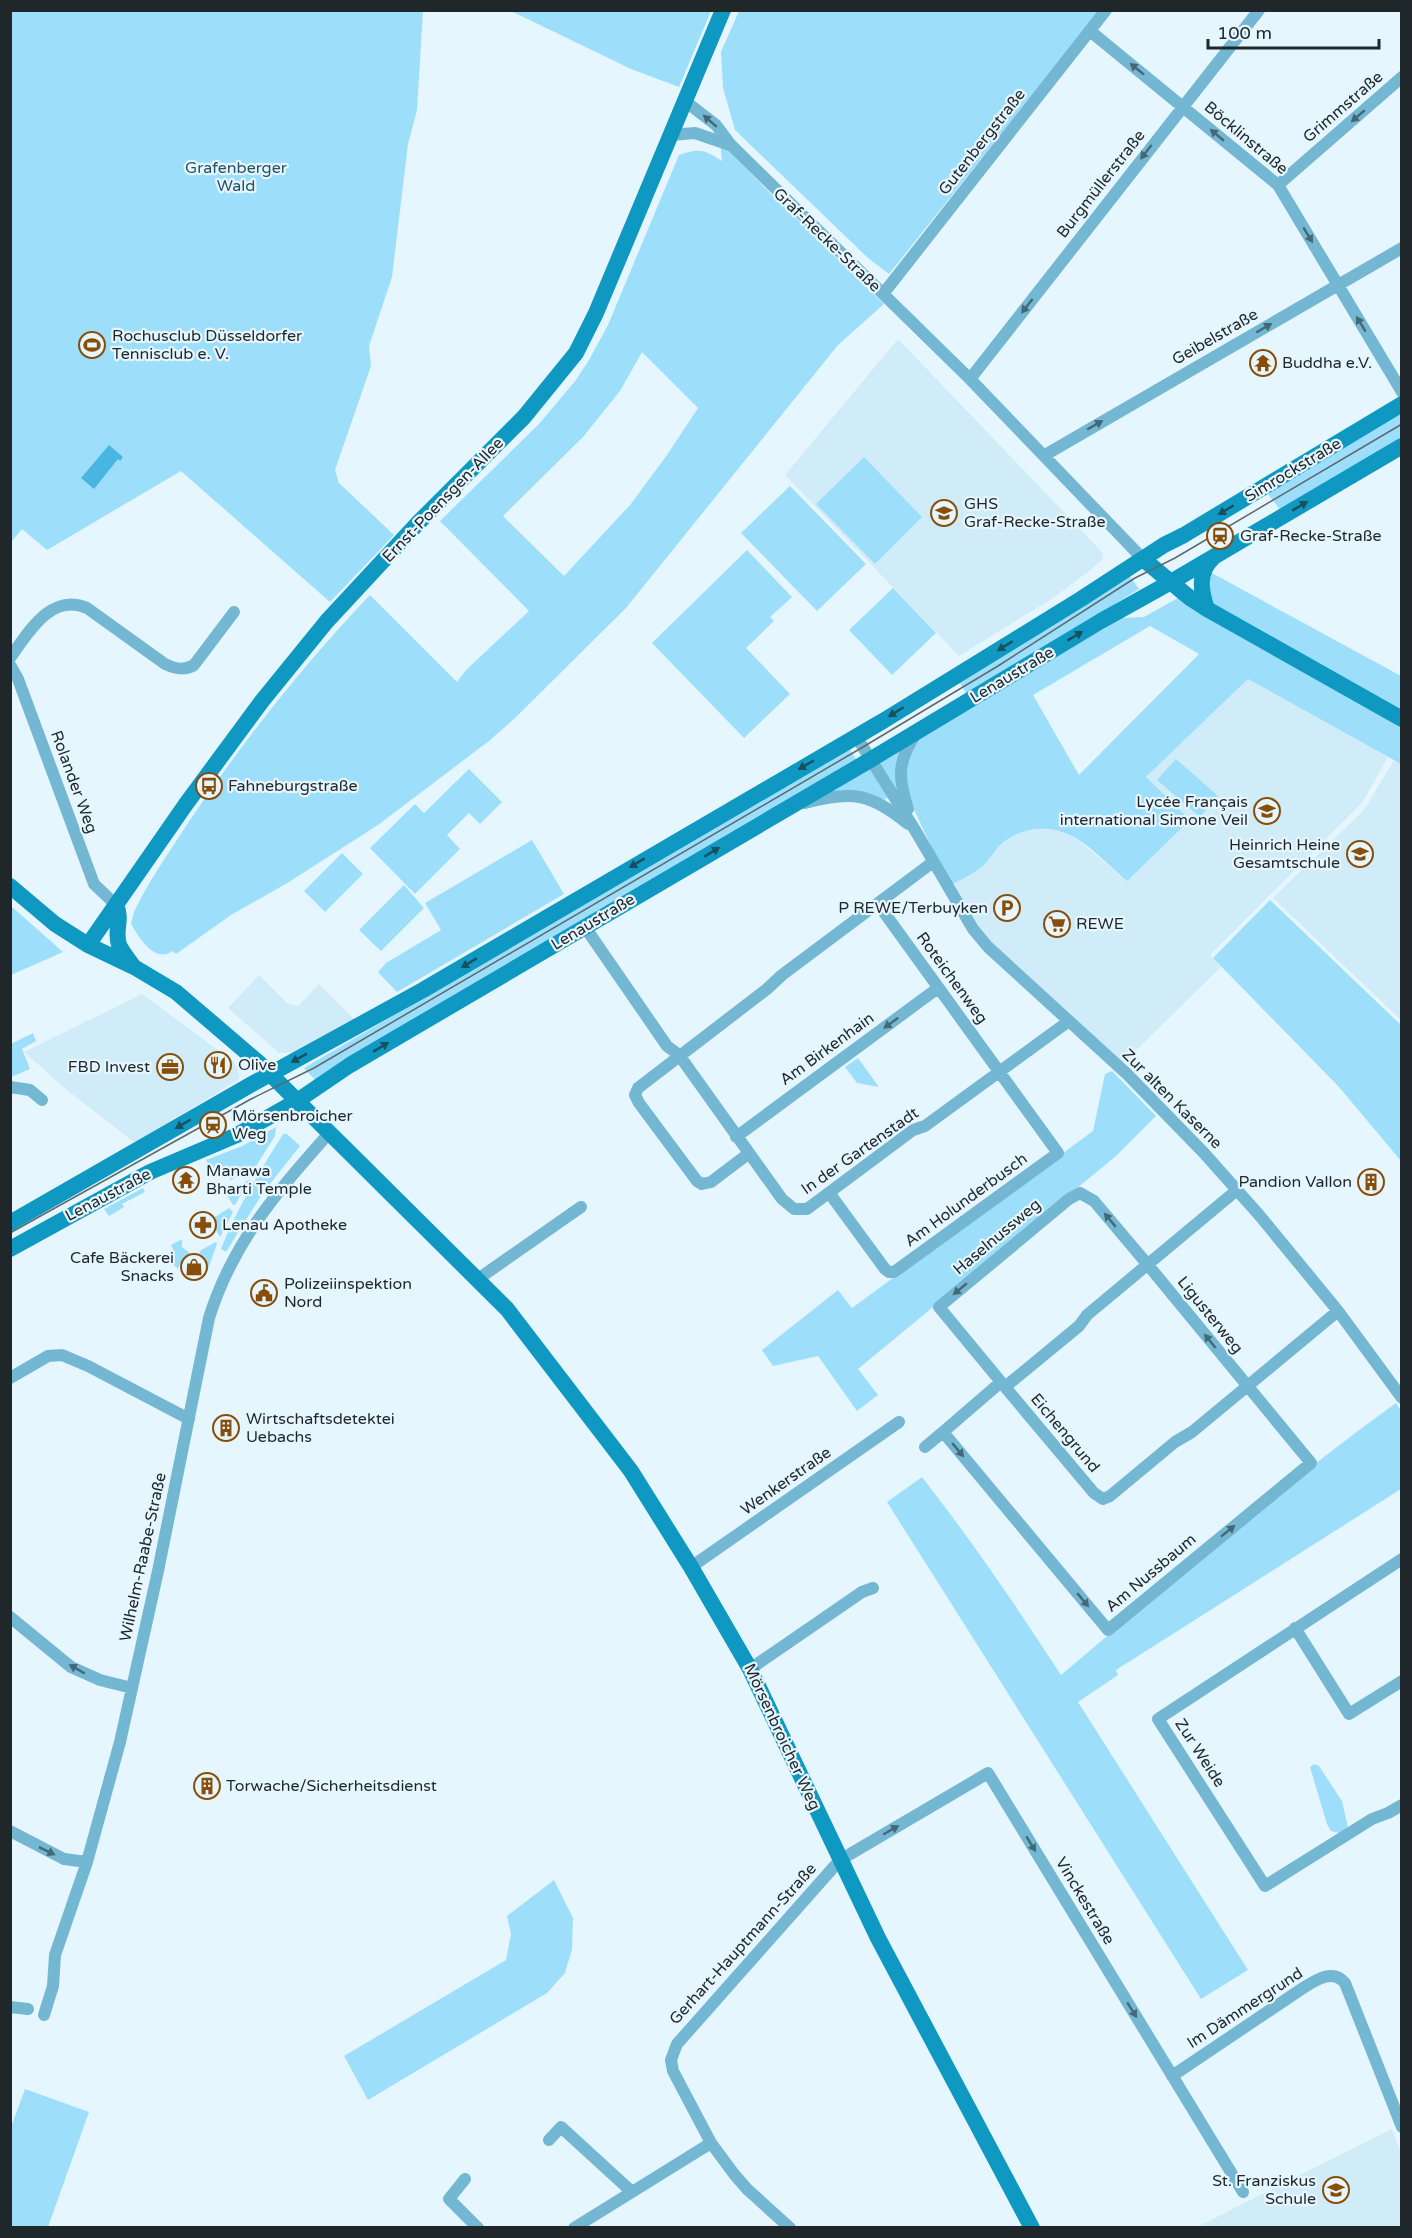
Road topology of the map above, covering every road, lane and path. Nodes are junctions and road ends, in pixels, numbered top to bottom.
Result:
1 (723, 10) edge
2 (1106, 10) edge
3 (1259, 10) edge
4 (1090, 31) junction
5 (1401, 77) edge
6 (685, 101) junction
7 (1182, 106) junction
8 (671, 135) junction
9 (731, 145) junction
10 (1278, 185) junction
11 (1401, 248) edge
12 (1338, 285) junction
13 (883, 294) junction
14 (970, 379) junction
15 (1401, 392) edge
16 (1401, 404) edge
17 (1401, 446) edge
18 (1045, 455) junction
19 (1184, 536) junction
20 (1214, 557) junction
21 (1143, 559) junction
22 (1165, 578) junction
23 (1208, 609) junction
24 (234, 612) dead end
25 (10, 658) edge
26 (10, 665) edge
27 (1401, 719) edge
28 (917, 732) junction
29 (856, 736) junction
30 (870, 760) junction
31 (785, 809) junction
32 (915, 830) junction
33 (933, 862) junction
34 (10, 886) edge
35 (116, 904) junction
36 (878, 904) junction
37 (585, 927) junction
38 (88, 945) junction
39 (134, 967) junction
40 (938, 988) junction
41 (1069, 1021) junction
42 (678, 1055) junction
43 (998, 1072) junction
44 (270, 1074) junction
45 (10, 1086) edge
46 (42, 1100) dead end
47 (297, 1101) junction
48 (330, 1132) junction
49 (736, 1137) junction
50 (748, 1154) junction
51 (1237, 1190) junction
52 (830, 1194) junction
53 (580, 1207) dead end
54 (10, 1223) edge
55 (10, 1250) edge
56 (1148, 1265) junction
57 (478, 1279) junction
58 (1338, 1311) junction
59 (16, 1375) edge
60 (1003, 1385) junction
61 (1247, 1386) junction
62 (1401, 1398) edge
63 (189, 1419) junction
64 (899, 1422) dead end
65 (943, 1432) junction
66 (925, 1447) dead end
67 (1401, 1559) edge
68 (691, 1567) junction
69 (873, 1588) dead end
70 (10, 1617) edge
71 (1295, 1628) junction
72 (750, 1669) junction
73 (1401, 1681) edge
74 (132, 1688) junction
75 (1401, 1805) edge
76 (10, 1831) edge
77 (840, 1860) junction
78 (87, 1862) junction
79 (10, 2007) edge
80 (28, 2009) dead end
81 (44, 2015) dead end
82 (1172, 2076) junction
83 (1401, 2127) edge
84 (549, 2140) dead end
85 (711, 2143) junction
86 (465, 2179) dead end
87 (632, 2192) junction
88 (1243, 2192) dead end
89 (580, 2226) edge
90 (478, 2228) edge
91 (789, 2228) edge
92 (1032, 2228) edge

1 - 6 street, Ernst-Poensgen-Allee
2 - 4 street, Gutenbergstraße
3 - 7 street, Burgmüllerstraße
7 -> 4 street, Böcklinstraße
4 - 13 street, Gutenbergstraße
5 -> 10 street, Grimmstraße
6 - 8 street, Ernst-Poensgen-Allee
9 -> 6 street, Graf-Recke-Straße
10 -> 7 street, Böcklinstraße
7 -> 14 street, Burgmüllerstraße
8 - 9 street, Graf-Recke-Straße
8 - 35 street, Ernst-Poensgen-Allee
9 - 13 street, Graf-Recke-Straße
10 -> 12 street, Böcklinstraße
11 - 12 street, Geibelstraße
15 -> 12 street, Böcklinstraße
18 -> 12 street, Geibelstraße
13 - 14 street, Graf-Recke-Straße
14 - 18 street, Graf-Recke-Straße
16 -> 19 street, Simrockstraße
20 -> 17 street, Simrockstraße
18 - 21 street, Graf-Recke-Straße
19 - 21 street, Simrockstraße
19 - 22 street, Simrockstraße
20 - 22 street, Simrockstraße
20 - 23 street
21 - 22 street, Graf-Recke-Straße
21 -> 29 street, Lenaustraße
22 - 23 street, Graf-Recke-Straße
28 -> 22 street, Lenaustraße
23 - 27 street, Graf-Recke-Straße
24 - 25 street
26 - 35 street, Rolander Weg
28 - 30 street, Lenaustraße
28 - 32 street, Zur alten Kaserne
29 - 30 street, Zur alten Kaserne
29 -> 44 street, Lenaustraße
30 - 31 street, Lenaustraße
30 - 32 street, Zur alten Kaserne
31 - 32 street, Zur alten Kaserne
37 -> 31 street, Lenaustraße
32 - 33 street, Zur alten Kaserne
33 - 36 street
33 - 41 street, Zur alten Kaserne
34 - 38 street
35 - 38 street, Ernst-Poensgen-Allee
35 - 39 street, Mörsenbroicher Weg
36 - 40 street, Roteichenweg
36 - 42 street
37 - 42 street, In der Gartenstadt
47 -> 37 street, Lenaustraße
38 - 39 street, Mörsenbroicher Weg
39 - 44 street, Mörsenbroicher Weg
40 - 43 street, Roteichenweg
40 -> 49 street, Am Birkenhain
41 - 43 street, In der Gartenstadt
41 - 51 street, Zur alten Kaserne
42 - 49 street, In der Gartenstadt
42 - 50 street
43 - 52 street, In der Gartenstadt
43 - 52 street, Am Holunderbusch
44 - 47 street, Mörsenbroicher Weg
44 -> 54 street, Lenaustraße
45 - 46 street
47 - 48 street, Mörsenbroicher Weg
47 - 55 street, Lenaustraße
48 - 57 street, Mörsenbroicher Weg
48 - 63 street, Wilhelm-Raabe-Straße
49 - 50 street, In der Gartenstadt
50 - 52 street, In der Gartenstadt
51 - 56 street
51 - 58 street, Zur alten Kaserne
53 - 57 street
56 - 60 street
56 -> 60 street, Haselnussweg
61 -> 56 street, Ligusterweg
57 - 68 street, Mörsenbroicher Weg
58 - 61 street, Eichengrund
58 - 62 street, Zur alten Kaserne
59 - 63 street
60 - 61 street, Eichengrund
60 - 65 street
65 -> 61 street, Am Nussbaum
63 - 74 street, Wilhelm-Raabe-Straße
64 - 68 street, Wenkerstraße
65 - 66 street
67 - 71 street, Zur Weide
68 - 72 street, Mörsenbroicher Weg
69 - 72 street
74 -> 70 street
71 - 73 street
71 - 75 street, Zur Weide
72 - 77 street, Mörsenbroicher Weg
74 - 78 street, Wilhelm-Raabe-Straße
76 -> 78 street
77 -> 82 street, Vinckestraße
77 - 85 street, Gerhart-Hauptmann-Straße
77 - 92 street, Mörsenbroicher Weg
78 - 81 street, Wilhelm-Raabe-Straße
79 - 80 street
82 - 83 street, Im Dämmergrund
82 - 88 street, Vinckestraße
84 - 87 street
85 - 87 street
85 - 91 street, Gerhart-Hauptmann-Straße
86 - 90 street
87 - 89 street

